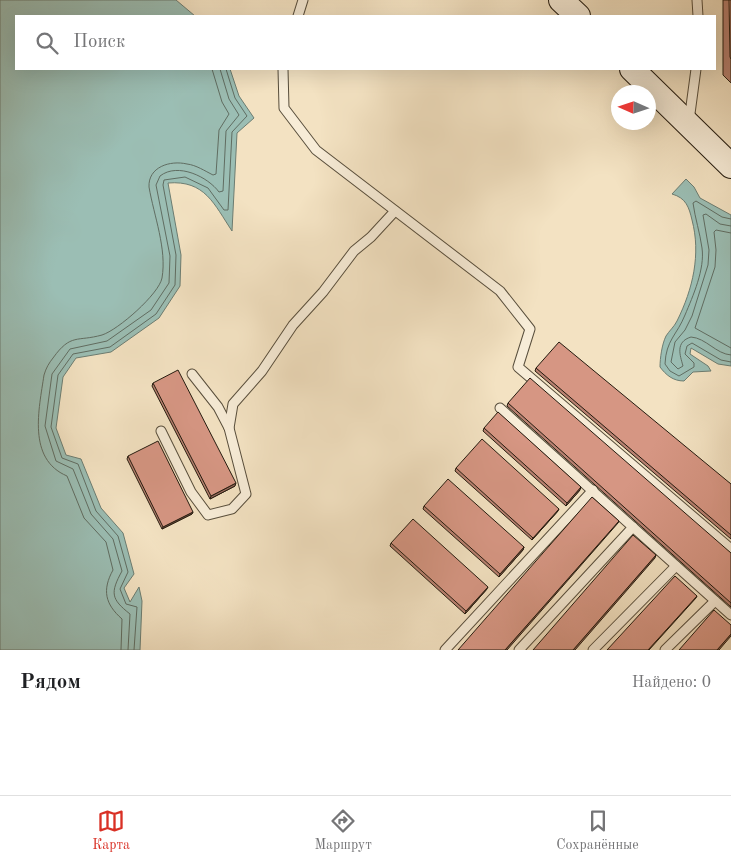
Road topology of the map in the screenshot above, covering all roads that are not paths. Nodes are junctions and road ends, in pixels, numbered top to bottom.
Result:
1 (304, 0) edge
2 (561, 0) edge
3 (697, 0) edge
4 (298, 15) edge
5 (577, 15) edge
6 (698, 15) edge
7 (283, 70) edge
8 (633, 70) edge
9 (696, 70) edge
10 (689, 124) junction
11 (731, 166) edge
12 (395, 211) junction
13 (192, 374) dead end
14 (500, 408) dead end
15 (229, 428) junction
16 (161, 431) dead end
17 (592, 490) junction
18 (633, 527) junction
19 (731, 549) edge
20 (676, 566) junction
21 (715, 601) junction
22 (731, 615) edge
23 (445, 650) edge
24 (519, 650) edge
25 (593, 650) edge
26 (665, 650) edge

1 - 4 lane
2 - 5 street
3 - 6 lane
7 - 12 lane
8 - 10 street
9 - 10 lane
10 - 11 street
12 - 15 lane
12 - 19 lane
13 - 15 lane
14 - 17 lane
15 - 16 lane
17 - 18 lane
17 - 23 lane
18 - 20 lane
18 - 24 lane
20 - 21 lane
20 - 25 lane
21 - 22 lane
21 - 26 lane

